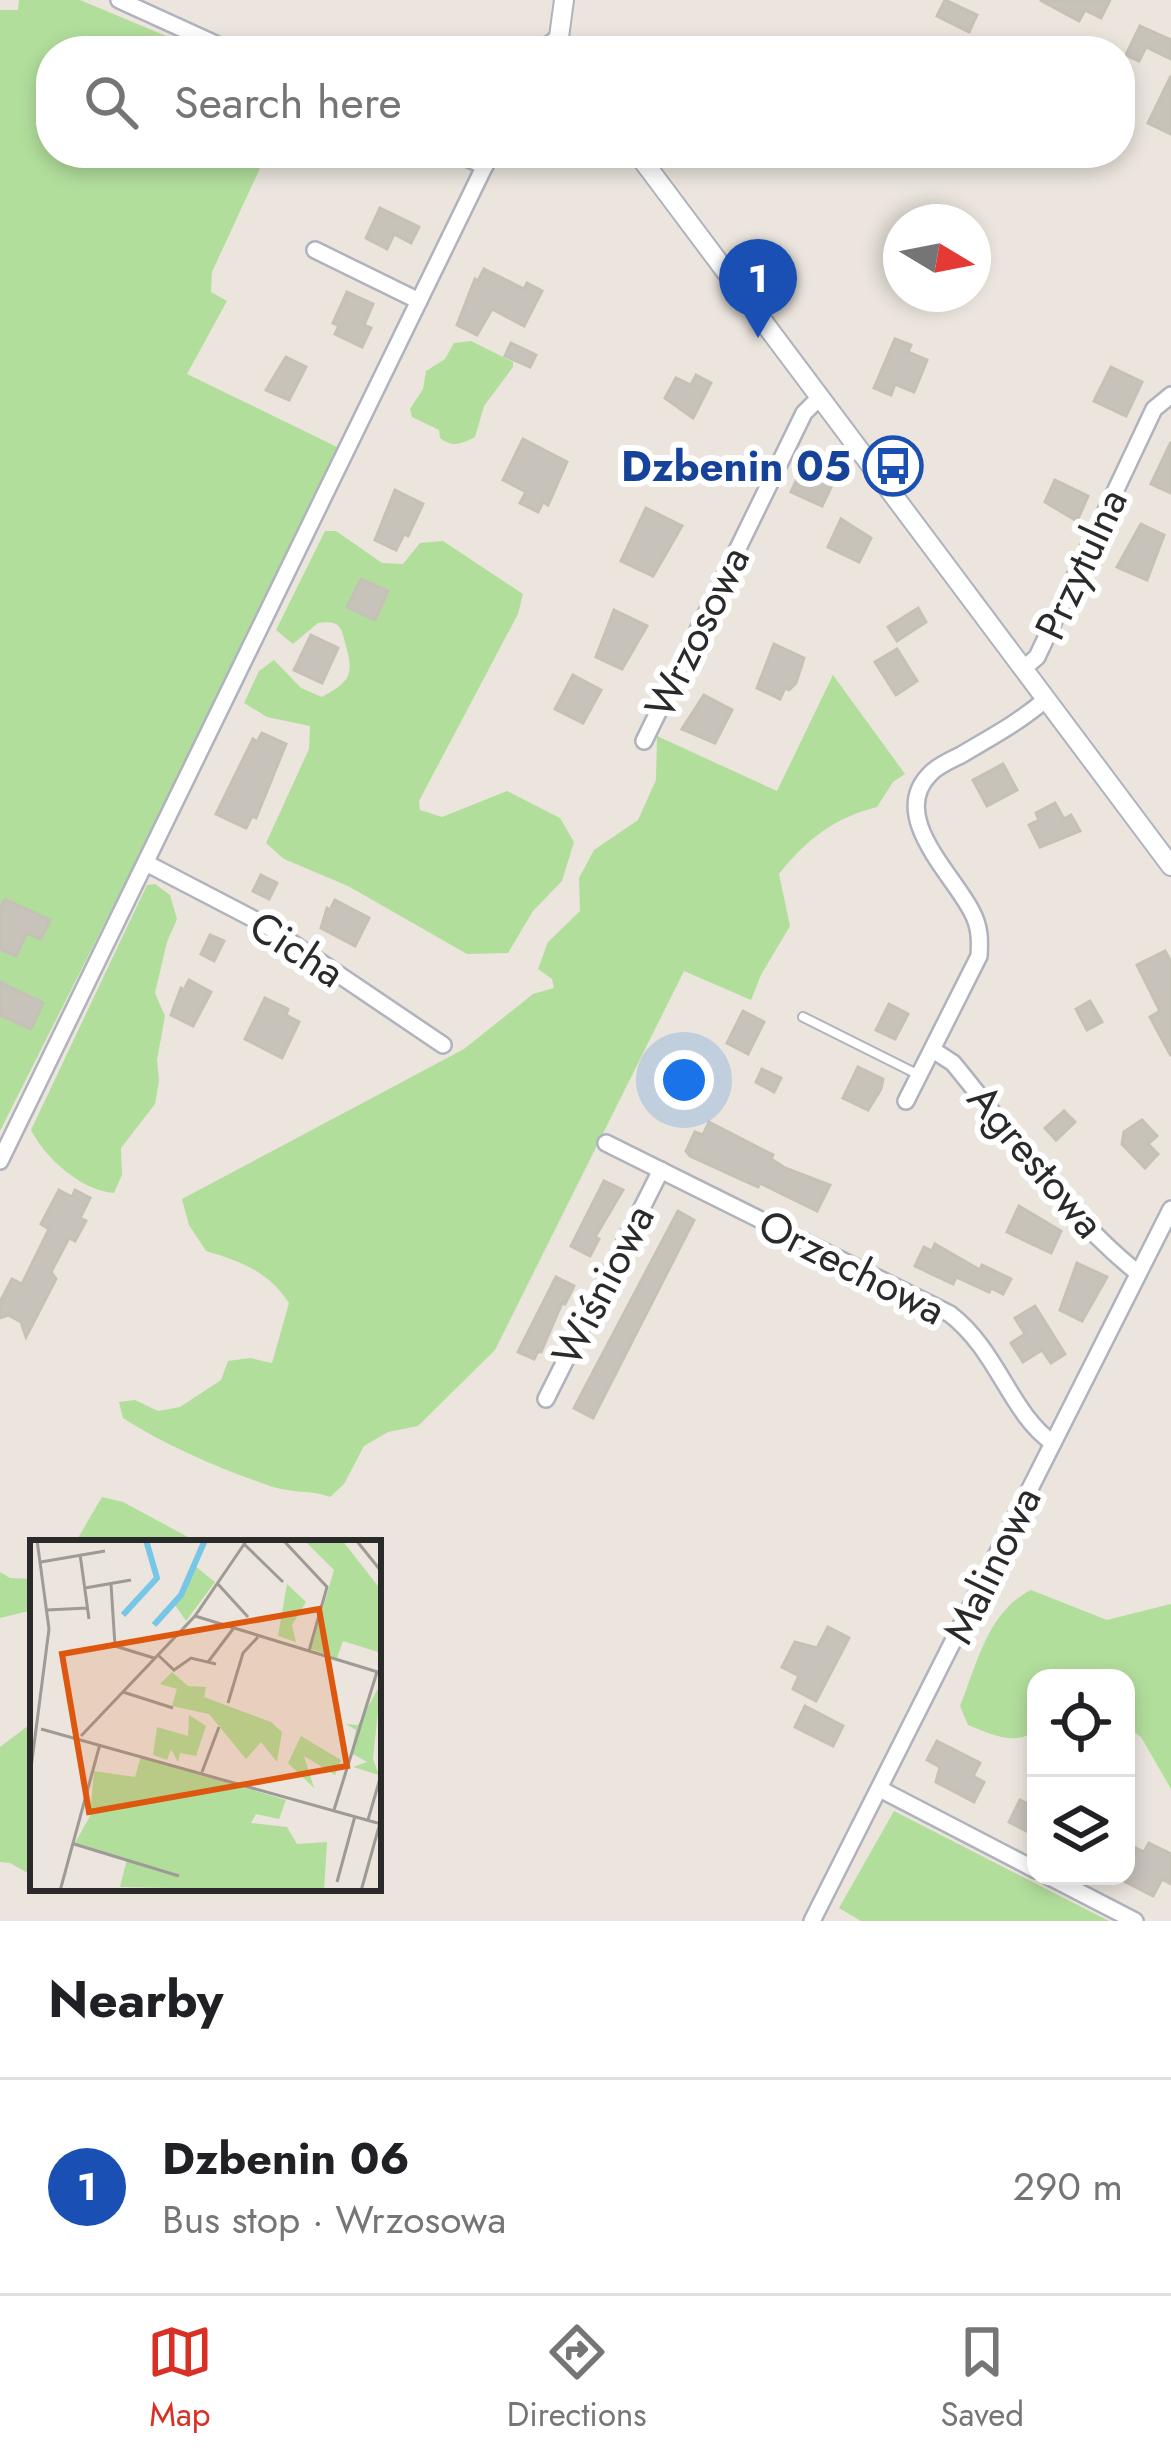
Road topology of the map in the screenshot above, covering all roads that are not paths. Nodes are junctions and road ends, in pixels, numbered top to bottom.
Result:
1 (119, 0) edge
2 (564, 0) edge
3 (198, 36) edge
4 (562, 36) edge
5 (484, 168) edge
6 (648, 168) edge
7 (315, 250) dead end
8 (419, 301) junction
9 (1171, 395) edge
10 (820, 398) junction
11 (1023, 669) junction
12 (1046, 699) junction
13 (644, 741) dead end
14 (146, 863) junction
15 (1171, 866) edge
16 (803, 1017) dead end
17 (443, 1046) dead end
18 (933, 1050) junction
19 (919, 1075) junction
20 (906, 1101) dead end
21 (606, 1143) dead end
22 (0, 1161) edge
23 (661, 1170) junction
24 (1171, 1209) edge
25 (1138, 1273) junction
26 (546, 1399) dead end
27 (1053, 1443) junction
28 (880, 1789) junction
29 (1027, 1865) edge
30 (1065, 1885) edge
31 (812, 1921) edge
32 (1135, 1921) edge

1 - 3 street
2 - 4 street
5 - 8 street
6 - 10 street
7 - 8 street
8 - 14 street
9 - 11 street, Przytulna
10 - 11 street
10 - 13 street, Wrzosowa
11 - 12 street
12 - 15 street
12 - 18 street
14 - 17 street, Cicha
14 - 22 street
16 - 19 lane
18 - 19 street
18 - 25 street, Agrestowa
19 - 20 street
21 - 23 street, Orzechowa
23 - 26 street, Wiśniowa
23 - 27 street, Orzechowa
24 - 25 street, Malinowa
25 - 27 street, Malinowa
27 - 28 street, Malinowa
28 - 29 street
28 - 31 street, Malinowa
30 - 32 street

